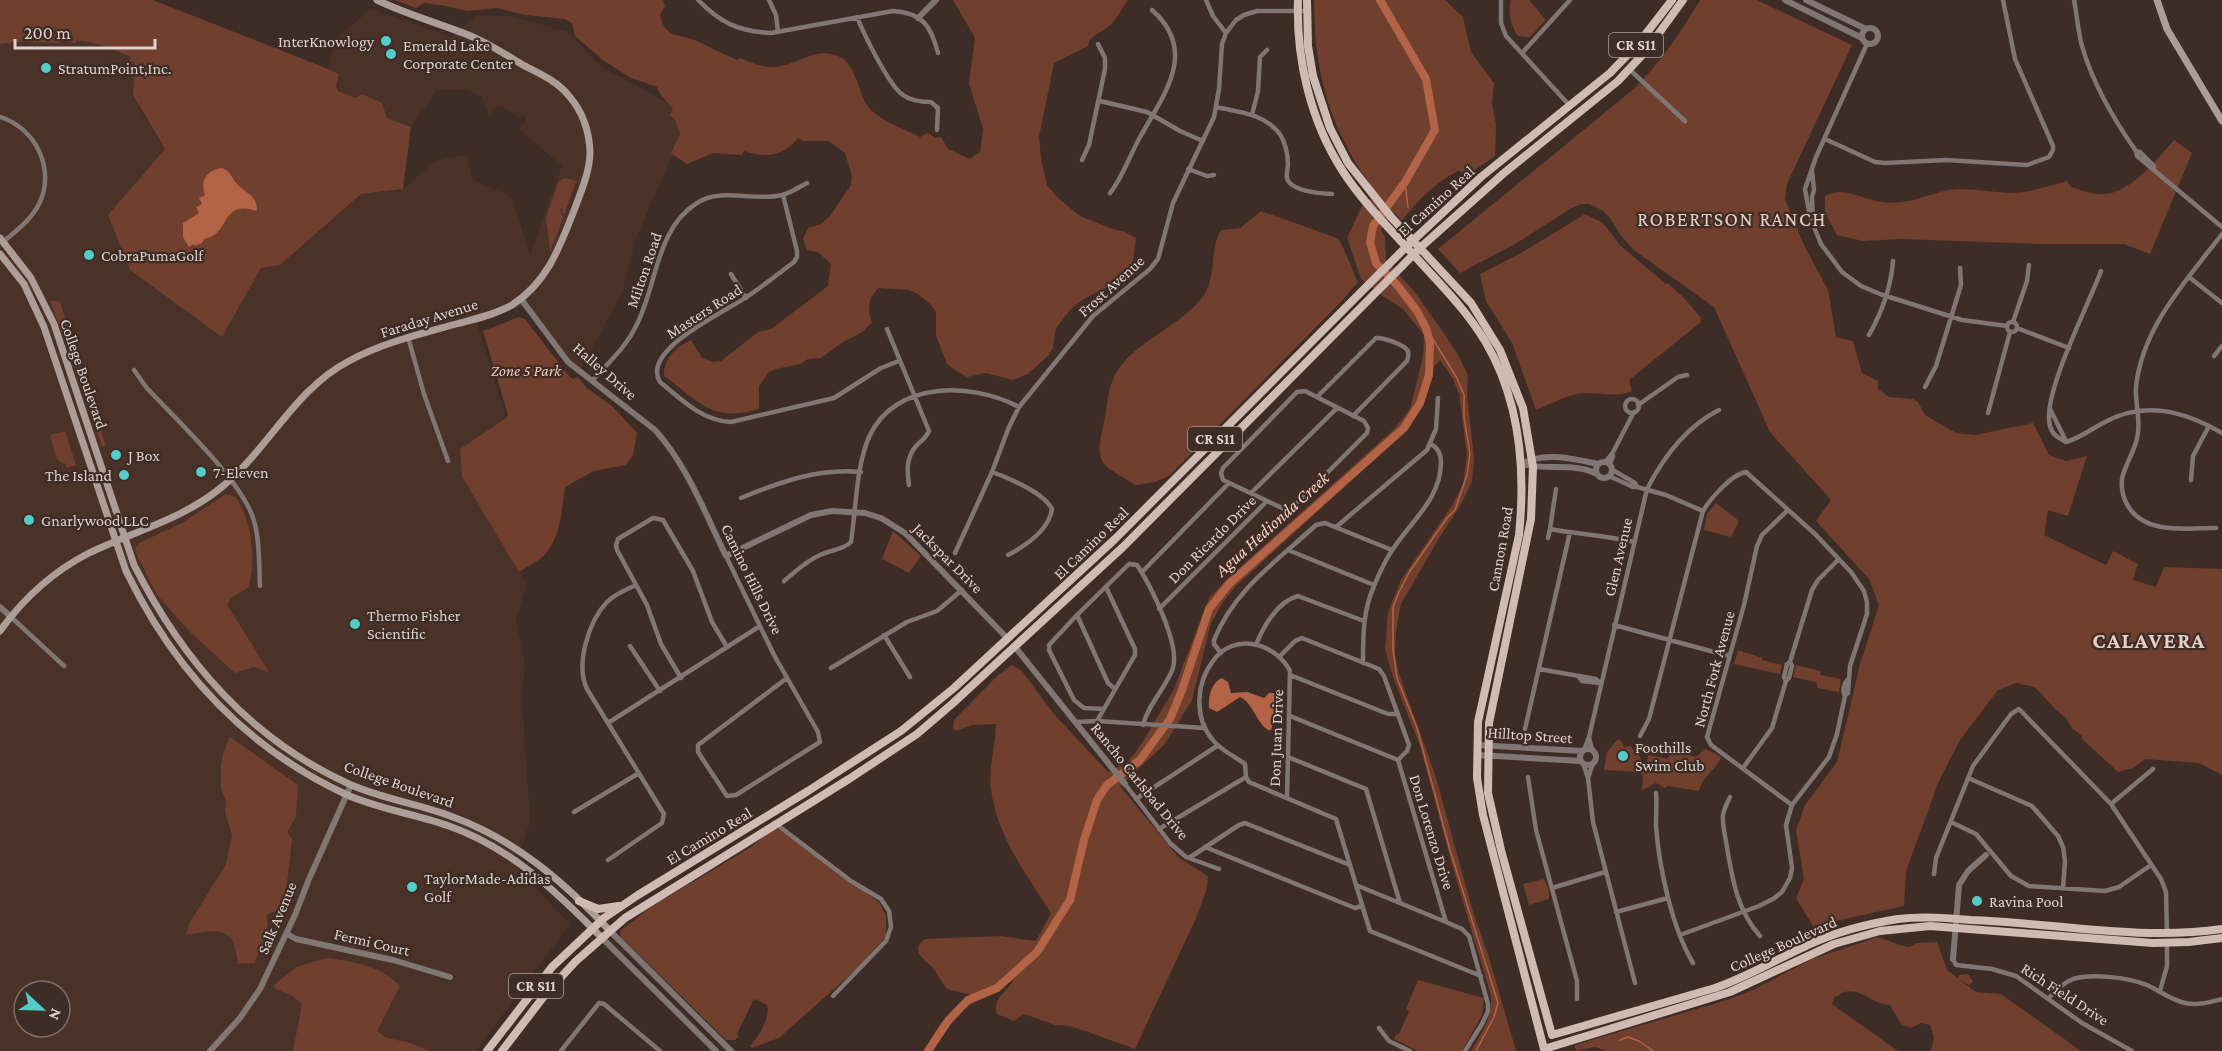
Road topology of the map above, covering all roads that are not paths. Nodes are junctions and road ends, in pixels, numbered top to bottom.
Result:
1 (377, 0) edge
2 (698, 0) edge
3 (770, 0) edge
4 (936, 0) edge
5 (1206, 0) edge
6 (1298, 0) edge
7 (1307, 0) edge
8 (1501, 0) edge
9 (1570, 0) edge
10 (1672, 0) edge
11 (1683, 0) edge
12 (1785, 0) edge
13 (1806, 0) edge
14 (2003, 0) edge
15 (2074, 0) edge
16 (2157, 0) edge
17 (1797, 3) edge
18 (1152, 10) dead end
19 (1302, 11) junction
20 (858, 17) junction
21 (918, 18) junction
22 (1866, 29) junction
23 (778, 32) junction
24 (1226, 33) junction
25 (1862, 38) junction
26 (1098, 44) dead end
27 (1867, 44) junction
28 (1267, 50) dead end
29 (938, 53) dead end
30 (1522, 53) junction
31 (1629, 69) junction
32 (1100, 100) junction
33 (1570, 106) junction
34 (1216, 107) junction
35 (1154, 114) junction
36 (1251, 115) junction
37 (0, 117) edge
38 (1684, 121) dead end
39 (2222, 121) edge
40 (937, 130) dead end
41 (1825, 139) junction
42 (1203, 141) junction
43 (1082, 160) dead end
44 (1188, 169) junction
45 (1812, 171) junction
46 (1215, 175) dead end
47 (807, 183) dead end
48 (1110, 193) dead end
49 (1332, 194) dead end
50 (783, 195) junction
51 (1810, 197) junction
52 (1388, 221) junction
53 (2222, 228) edge
54 (2222, 234) edge
55 (1413, 240) junction
56 (1, 242) edge
57 (1406, 247) junction
58 (1421, 247) junction
59 (0, 254) edge
60 (1413, 255) junction
61 (1893, 261) dead end
62 (2028, 265) dead end
63 (1960, 268) dead end
64 (2101, 271) dead end
65 (731, 274) dead end
66 (2189, 278) junction
67 (1886, 296) junction
68 (746, 298) junction
69 (521, 299) junction
70 (2222, 303) edge
71 (1951, 317) junction
72 (2013, 322) junction
73 (2017, 328) junction
74 (887, 329) dead end
75 (2009, 329) junction
76 (1869, 335) dead end
77 (408, 337) junction
78 (2222, 346) edge
79 (2069, 348) junction
80 (2214, 356) dead end
81 (899, 361) junction
82 (134, 370) dead end
83 (1687, 375) dead end
84 (592, 381) junction
85 (1925, 387) dead end
86 (914, 396) junction
87 (1317, 396) junction
88 (1438, 398) dead end
89 (1638, 405) junction
90 (1019, 408) junction
91 (1336, 408) junction
92 (1719, 410) dead end
93 (1627, 411) junction
94 (1634, 412) junction
95 (2137, 412) junction
96 (1988, 413) dead end
97 (1353, 416) junction
98 (1629, 422) junction
99 (2209, 426) junction
100 (655, 430) joint
101 (2222, 433) edge
102 (1431, 444) junction
103 (448, 461) dead end
104 (1532, 463) junction
105 (1522, 464) junction
106 (1607, 467) junction
107 (861, 472) junction
108 (992, 472) junction
109 (1597, 474) junction
110 (230, 480) junction
111 (2191, 480) dead end
112 (1228, 484) junction
113 (909, 485) dead end
114 (1556, 489) dead end
115 (1647, 489) junction
116 (1251, 494) junction
117 (741, 498) dead end
118 (1267, 501) junction
119 (1788, 510) junction
120 (1703, 511) junction
121 (856, 512) junction
122 (1336, 527) junction
123 (2216, 528) dead end
124 (1550, 529) junction
125 (1570, 532) junction
126 (125, 538) junction
127 (1548, 538) dead end
128 (117, 541) junction
129 (1634, 542) junction
130 (1288, 550) junction
131 (1392, 550) junction
132 (955, 553) dead end
133 (1008, 555) dead end
134 (726, 556) junction
135 (1839, 559) junction
136 (1142, 572) junction
137 (784, 581) dead end
138 (636, 585) junction
139 (1374, 585) junction
140 (260, 586) dead end
141 (1106, 587) junction
142 (962, 590) junction
143 (0, 607) edge
144 (1159, 609) junction
145 (1077, 615) junction
146 (11, 617) junction
147 (1364, 621) junction
148 (1614, 625) junction
149 (760, 626) junction
150 (0, 631) edge
151 (884, 635) junction
152 (1008, 639) junction
153 (1671, 640) junction
154 (1256, 645) junction
155 (630, 646) dead end
156 (727, 647) junction
157 (1015, 647) junction
158 (1221, 653) junction
159 (1281, 656) junction
160 (1729, 656) junction
161 (1363, 663) junction
162 (64, 666) dead end
163 (831, 668) dead end
164 (1539, 669) junction
165 (1290, 675) junction
166 (910, 677) dead end
167 (681, 678) junction
168 (787, 678) junction
169 (1600, 683) junction
170 (1115, 689) junction
171 (660, 691) junction
172 (1104, 709) junction
173 (1398, 714) junction
174 (1290, 716) junction
175 (1097, 721) junction
176 (1075, 722) junction
177 (608, 723) junction
178 (1143, 725) junction
179 (1204, 728) junction
180 (1526, 729) dead end
181 (1640, 736) dead end
182 (1589, 737) junction
183 (1477, 745) junction
184 (1487, 745) junction
185 (1217, 746) junction
186 (1592, 750) junction
187 (1583, 751) junction
188 (1477, 755) junction
189 (1487, 755) junction
190 (1288, 757) junction
191 (1398, 759) junction
192 (1582, 762) junction
193 (1593, 763) junction
194 (1743, 768) junction
195 (2153, 769) dead end
196 (639, 772) junction
197 (1246, 777) junction
198 (1528, 777) dead end
199 (1588, 777) junction
200 (1968, 778) junction
201 (1125, 784) joint
202 (351, 785) junction
203 (1656, 793) dead end
204 (347, 795) junction
205 (1730, 797) dead end
206 (1287, 798) junction
207 (1136, 799) junction
208 (2111, 804) junction
209 (1792, 805) junction
210 (573, 812) dead end
211 (1951, 822) junction
212 (776, 824) junction
213 (1160, 829) junction
214 (1204, 848) junction
215 (1988, 853) junction
216 (1189, 858) junction
217 (608, 860) dead end
218 (1350, 865) junction
219 (2151, 865) junction
220 (1219, 869) dead end
221 (1605, 872) junction
222 (1934, 873) dead end
223 (1356, 885) junction
224 (1552, 888) junction
225 (2062, 888) junction
226 (1668, 898) junction
227 (579, 901) junction
228 (1400, 903) junction
229 (621, 906) junction
230 (1362, 906) junction
231 (1616, 912) junction
232 (1743, 912) junction
233 (1956, 919) junction
234 (600, 921) junction
235 (1446, 922) junction
236 (592, 928) junction
237 (1956, 928) junction
238 (2222, 929) edge
239 (610, 931) junction
240 (287, 934) junction
241 (1680, 935) junction
242 (1760, 936) dead end
243 (602, 938) junction
244 (2222, 938) edge
245 (2167, 939) junction
246 (1953, 959) joint
247 (1693, 963) dead end
248 (450, 976) dead end
249 (1481, 976) junction
250 (1635, 983) dead end
251 (2160, 991) junction
252 (833, 996) dead end
253 (1577, 999) dead end
254 (2048, 999) junction
255 (2222, 999) edge
256 (1379, 1028) dead end
257 (1552, 1035) junction
258 (1541, 1039) junction
259 (1556, 1048) edge
260 (1544, 1050) edge
261 (210, 1051) edge
262 (486, 1051) edge
263 (502, 1051) edge
264 (561, 1051) edge
265 (660, 1051) edge
266 (716, 1051) edge
267 (730, 1051) edge
268 (737, 1051) edge
269 (1410, 1051) edge
270 (1465, 1051) edge
271 (2132, 1051) edge

1 - 69 main road, Faraday Avenue
2 - 23 street
3 - 23 street
4 - 21 street
5 - 24 street
6 - 19 main road, Cannon Road
7 - 19 main road, Cannon Road
8 - 30 street
9 - 30 street
10 - 33 main road, El Camino Real / CR S11
11 - 31 main road, El Camino Real / CR S11
12 - 17 street
13 - 22 street
14 - 41 street
15 - 53 street
16 - 39 main road
17 - 25 street
18 - 35 street
19 - 24 street
19 - 52 main road, Cannon Road
20 - 21 street
20 - 23 street
20 - 40 street
21 - 29 street
22 - 25 street
22 - 27 street
24 - 34 street, Frost Avenue
25 - 27 street
26 - 32 street
27 - 41 street
28 - 36 street
30 - 33 street
31 - 38 street
31 - 58 main road, El Camino Real / CR S11
32 - 35 street
32 - 43 street
33 - 55 main road, El Camino Real / CR S11
34 - 36 street
34 - 42 street, Frost Avenue
35 - 42 street
35 - 48 street
36 - 49 street
37 - 56 street
41 - 45 street
42 - 44 street, Frost Avenue
44 - 46 street
44 - 90 street, Frost Avenue
45 - 51 street
45 - 51 street
47 - 50 street, Milton Road
50 - 68 street, Masters Road
50 - 84 street, Milton Road
51 - 67 street
52 - 55 main road, Cannon Road
52 - 57 main road, Cannon Road
54 - 66 street
55 - 57 main road, El Camino Real / CR S11
55 - 58 main road, Cannon Road
56 - 126 main road, College Boulevard
57 - 60 main road, Cannon Road
57 - 152 main road, El Camino Real / CR S11
58 - 60 main road, El Camino Real / CR S11
58 - 104 main road, Cannon Road
59 - 128 main road, College Boulevard
60 - 105 main road, Cannon Road
60 - 157 main road, El Camino Real / CR S11
61 - 67 street
62 - 72 street
63 - 71 street
64 - 79 street
65 - 68 street
66 - 70 street
66 - 95 street
67 - 71 street
67 - 76 street
68 - 81 street, Masters Road
69 - 77 main road, Faraday Avenue
69 - 84 street, Halley Drive
71 - 75 street
71 - 85 street
72 - 73 street
72 - 75 street
73 - 75 street
73 - 79 street
74 - 81 street
75 - 96 street
77 - 103 street
77 - 110 main road, Faraday Avenue
78 - 80 street
79 - 95 street
81 - 86 street
82 - 110 street
83 - 89 street
84 - 100 street, Halley Drive
86 - 90 street
86 - 107 street
86 - 113 street
87 - 91 street
87 - 97 street
87 - 112 street
88 - 102 street
89 - 93 street
89 - 94 street
90 - 108 street, Frost Avenue
91 - 97 street
91 - 116 street
92 - 115 street, Glen Avenue
93 - 94 street
93 - 98 street
94 - 98 street
95 - 99 street
95 - 123 street
97 - 118 street, Don Ricardo Drive
98 - 106 street
99 - 101 street
99 - 111 street
100 - 134 street, Camino Hills Drive
102 - 122 street
102 - 131 street
104 - 105 street
104 - 106 street
104 - 109 street
104 - 184 main road, Cannon Road
105 - 183 main road, Cannon Road
106 - 109 street
106 - 109 street
106 - 115 street
107 - 117 street
107 - 121 street
108 - 132 street, Frost Avenue
108 - 133 street
110 - 126 main road, Faraday Avenue
110 - 140 street
112 - 116 street
112 - 136 street
114 - 124 street
115 - 120 street
115 - 129 street, Glen Avenue
116 - 118 street
118 - 144 street, Don Ricardo Drive
119 - 120 street
119 - 135 street
119 - 160 street, North Fork Avenue
120 - 153 street
121 - 134 street, Jackspar Drive
121 - 137 street
121 - 142 street, Jackspar Drive
122 - 130 street
122 - 131 street
124 - 125 street
124 - 127 street
125 - 129 street
125 - 164 street
126 - 128 main road, Faraday Avenue
126 - 202 main road, College Boulevard
128 - 146 main road, Faraday Avenue
128 - 204 main road, College Boulevard
129 - 148 street, Glen Avenue
130 - 139 street
130 - 158 street
131 - 139 street
134 - 149 street, Camino Hills Drive
135 - 194 street
135 - 209 street
136 - 141 street
136 - 144 street
138 - 156 street
138 - 167 street
138 - 177 street
139 - 147 street
141 - 145 street
141 - 170 street
142 - 151 street
142 - 152 street, Jackspar Drive
143 - 146 street
144 - 178 street
145 - 170 street
145 - 172 street
146 - 150 main road, Faraday Avenue
146 - 162 street
147 - 154 street
147 - 161 street
148 - 153 street
148 - 169 street, Glen Avenue
149 - 156 street
149 - 168 street, Camino Hills Drive
151 - 163 street
151 - 166 street
152 - 157 street, Rancho Carlsbad Drive
152 - 229 main road, El Camino Real / CR S11
153 - 160 street
153 - 181 street
154 - 158 street
154 - 159 street
155 - 171 street
156 - 167 street
157 - 176 street, Rancho Carlsbad Drive
157 - 212 main road, El Camino Real / CR S11
158 - 179 street, Don Juan Drive
159 - 161 street
159 - 165 street, Don Juan Drive
160 - 194 street, North Fork Avenue
161 - 173 street
164 - 169 street
164 - 180 street
165 - 173 street
165 - 174 street, Don Juan Drive
167 - 171 street
168 - 168 street, Camino Hills Drive
169 - 182 street, Glen Avenue
170 - 172 street
171 - 177 street
172 - 175 street
173 - 191 street
174 - 190 street, Don Juan Drive
174 - 191 street, Don Lorenzo Drive
175 - 176 street, Rancho Carlsbad Drive
175 - 178 street, Rancho Carlsbad Drive
176 - 201 street, Rancho Carlsbad Drive
177 - 196 street
178 - 179 street, Rancho Carlsbad Drive
179 - 185 street, Don Juan Drive
182 - 186 street, Glen Avenue
182 - 187 street, Glen Avenue
183 - 184 street, Hilltop Street
183 - 188 main road, Cannon Road
184 - 187 street, Hilltop Street
184 - 189 main road, Cannon Road
185 - 197 street, Don Juan Drive
185 - 207 street
186 - 187 street
186 - 193 street
187 - 192 street
188 - 189 street, Hilltop Street
188 - 258 main road, Cannon Road
189 - 192 street, Hilltop Street
189 - 257 main road, Cannon Road
190 - 206 street, Don Juan Drive
190 - 228 street
191 - 235 street, Don Lorenzo Drive
192 - 193 street
192 - 199 street
193 - 199 street
194 - 209 street, North Fork Avenue
195 - 208 street
196 - 210 street
196 - 217 street
197 - 206 street, Don Juan Drive
197 - 213 street
198 - 224 street
199 - 221 street
200 - 208 street
200 - 211 street
200 - 225 street
201 - 207 street, Rancho Carlsbad Drive
202 - 204 street, Salk Avenue
202 - 227 main road, College Boulevard
203 - 226 street
204 - 236 main road, College Boulevard
204 - 240 street, Salk Avenue
205 - 232 street
206 - 218 street, Don Juan Drive
207 - 213 street, Rancho Carlsbad Drive
208 - 219 street
209 - 232 street
211 - 215 street
211 - 222 street
212 - 239 main road, El Camino Real / CR S11
212 - 252 street
213 - 216 street, Rancho Carlsbad Drive
214 - 216 street
214 - 218 street
214 - 230 street
215 - 225 street
215 - 233 street, Rich Field Drive
216 - 220 street, Rancho Carlsbad Drive
218 - 223 street, Don Juan Drive
219 - 225 street
219 - 245 street
221 - 224 street
221 - 231 street
223 - 228 street
223 - 230 street, Don Juan Drive
224 - 253 street
226 - 231 street
226 - 241 street
227 - 229 main road
227 - 234 main road, College Boulevard
228 - 235 street
229 - 234 main road, El Camino Real / CR S11
230 - 249 street, Don Juan Drive
231 - 250 street
232 - 241 street
232 - 242 street
233 - 237 street, Rich Field Drive
233 - 245 main road, College Boulevard
233 - 257 main road, College Boulevard
234 - 236 main road, El Camino Real / CR S11
234 - 239 main road, College Boulevard
235 - 249 street
236 - 243 main road, College Boulevard
236 - 262 main road, El Camino Real / CR S11
237 - 245 main road, College Boulevard
237 - 246 street, Rich Field Drive
237 - 259 main road, College Boulevard
238 - 245 main road, College Boulevard
239 - 243 main road, El Camino Real / CR S11
239 - 267 street, College Boulevard
240 - 248 street, Fermi Court
240 - 261 street, Salk Avenue
241 - 247 street
243 - 263 main road, El Camino Real / CR S11
243 - 266 street, College Boulevard
244 - 245 main road, College Boulevard
245 - 251 street
246 - 254 street, Rich Field Drive
249 - 270 street
251 - 254 street
251 - 255 street
254 - 271 street, Rich Field Drive
256 - 269 street
257 - 258 main road, College Boulevard
257 - 259 main road, Cannon Road
258 - 260 main road, Cannon Road
259 - 260 main road, College Boulevard
264 - 265 street
267 - 268 street

